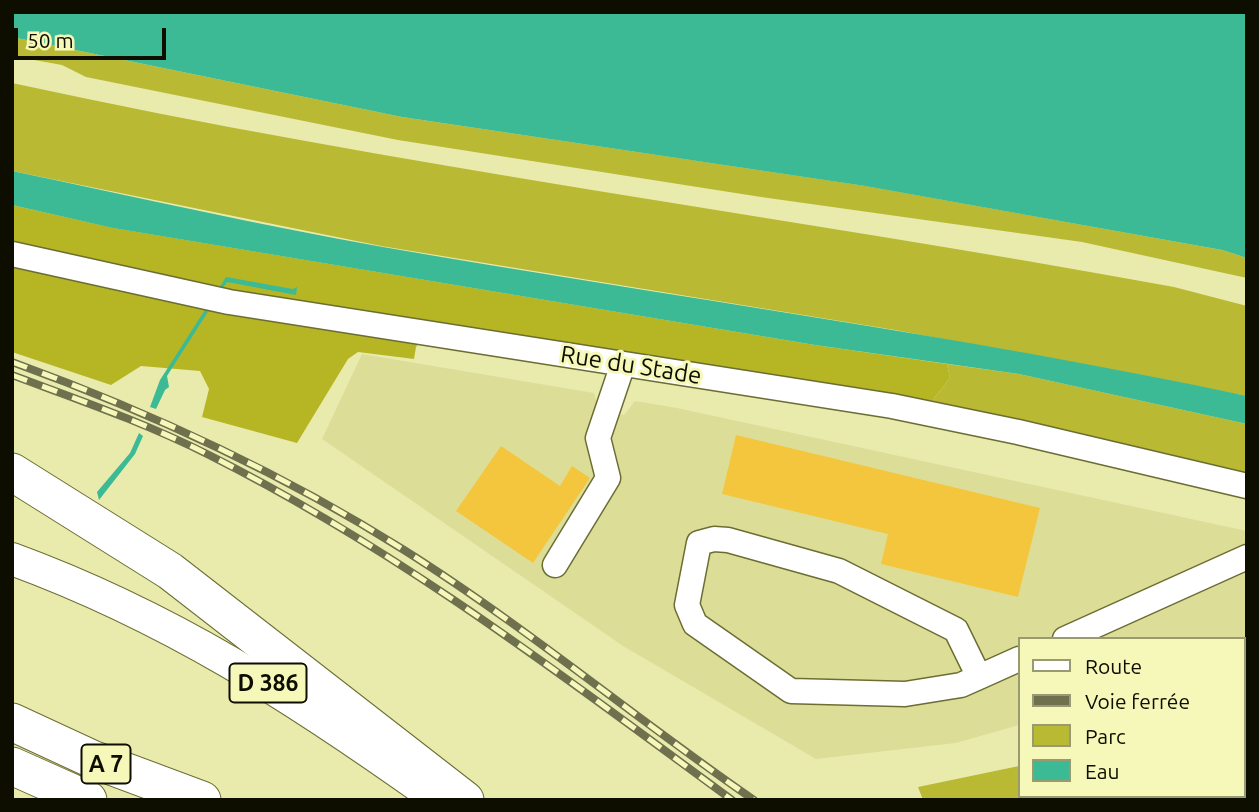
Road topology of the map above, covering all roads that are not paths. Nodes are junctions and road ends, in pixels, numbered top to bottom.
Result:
1 (12, 254) edge
2 (623, 364) junction
3 (12, 472) edge
4 (1247, 486) edge
5 (1247, 556) edge
6 (12, 559) edge
7 (555, 565) dead end
8 (1069, 637) edge
9 (1018, 659) edge
10 (979, 677) junction
11 (12, 722) edge
12 (12, 766) edge
13 (88, 800) edge
14 (202, 800) edge
15 (438, 800) edge
16 (465, 800) edge

1 - 2 street, Rue du Stade
2 - 4 street, Rue du Stade
2 - 7 street
3 - 16 highway
5 - 8 street
6 - 15 main road, D 386
9 - 10 street
10 - 10 street
11 - 14 highway, A 7
12 - 13 highway, A 7

